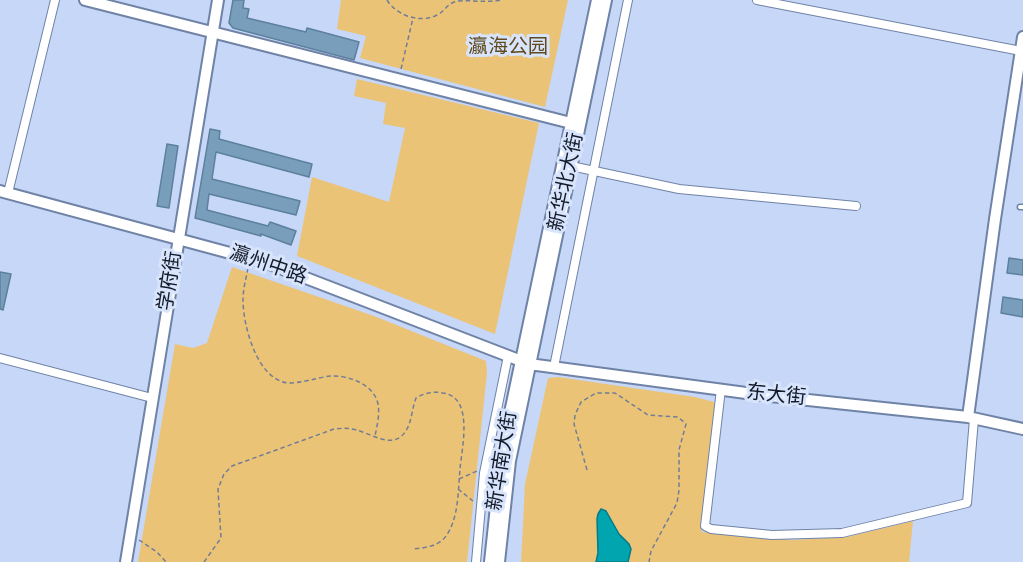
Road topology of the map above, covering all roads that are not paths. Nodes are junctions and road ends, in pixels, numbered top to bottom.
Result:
1 (55, 0) edge
2 (85, 0) edge
3 (218, 0) edge
4 (597, 0) edge
5 (606, 0) edge
6 (628, 0) edge
7 (757, 0) edge
8 (212, 32) junction
9 (1023, 37) edge
10 (1021, 51) junction
11 (571, 123) junction
12 (571, 166) junction
13 (594, 171) junction
14 (4, 192) edge
15 (856, 207) dead end
16 (178, 238) junction
17 (508, 356) junction
18 (0, 358) edge
19 (525, 363) junction
20 (554, 367) junction
21 (721, 389) junction
22 (152, 398) junction
23 (971, 418) junction
24 (1023, 429) edge
25 (126, 562) edge
26 (476, 562) edge
27 (490, 562) edge
28 (499, 562) edge

1 - 14 street
2 - 8 street
3 - 8 street, 学府街
4 - 11 street, 新华北大街
5 - 12 street, 新华北大街
6 - 13 street
7 - 10 street
8 - 11 street
8 - 16 street, 学府街
9 - 10 street
10 - 23 street
11 - 19 street, 新华北大街
12 - 13 street
12 - 19 street, 新华北大街
13 - 15 street
13 - 20 street
14 - 16 street, 瀛州中路
16 - 17 street, 瀛州中路
16 - 22 street, 学府街
17 - 19 street, 瀛州中路
17 - 26 street
18 - 22 street
19 - 20 street, 东大街
19 - 27 street, 新华南大街
19 - 28 street, 新华南大街
20 - 21 street, 东大街
21 - 23 street, 东大街
21 - 23 street
22 - 25 street, 学府街
23 - 24 street, 东大街

